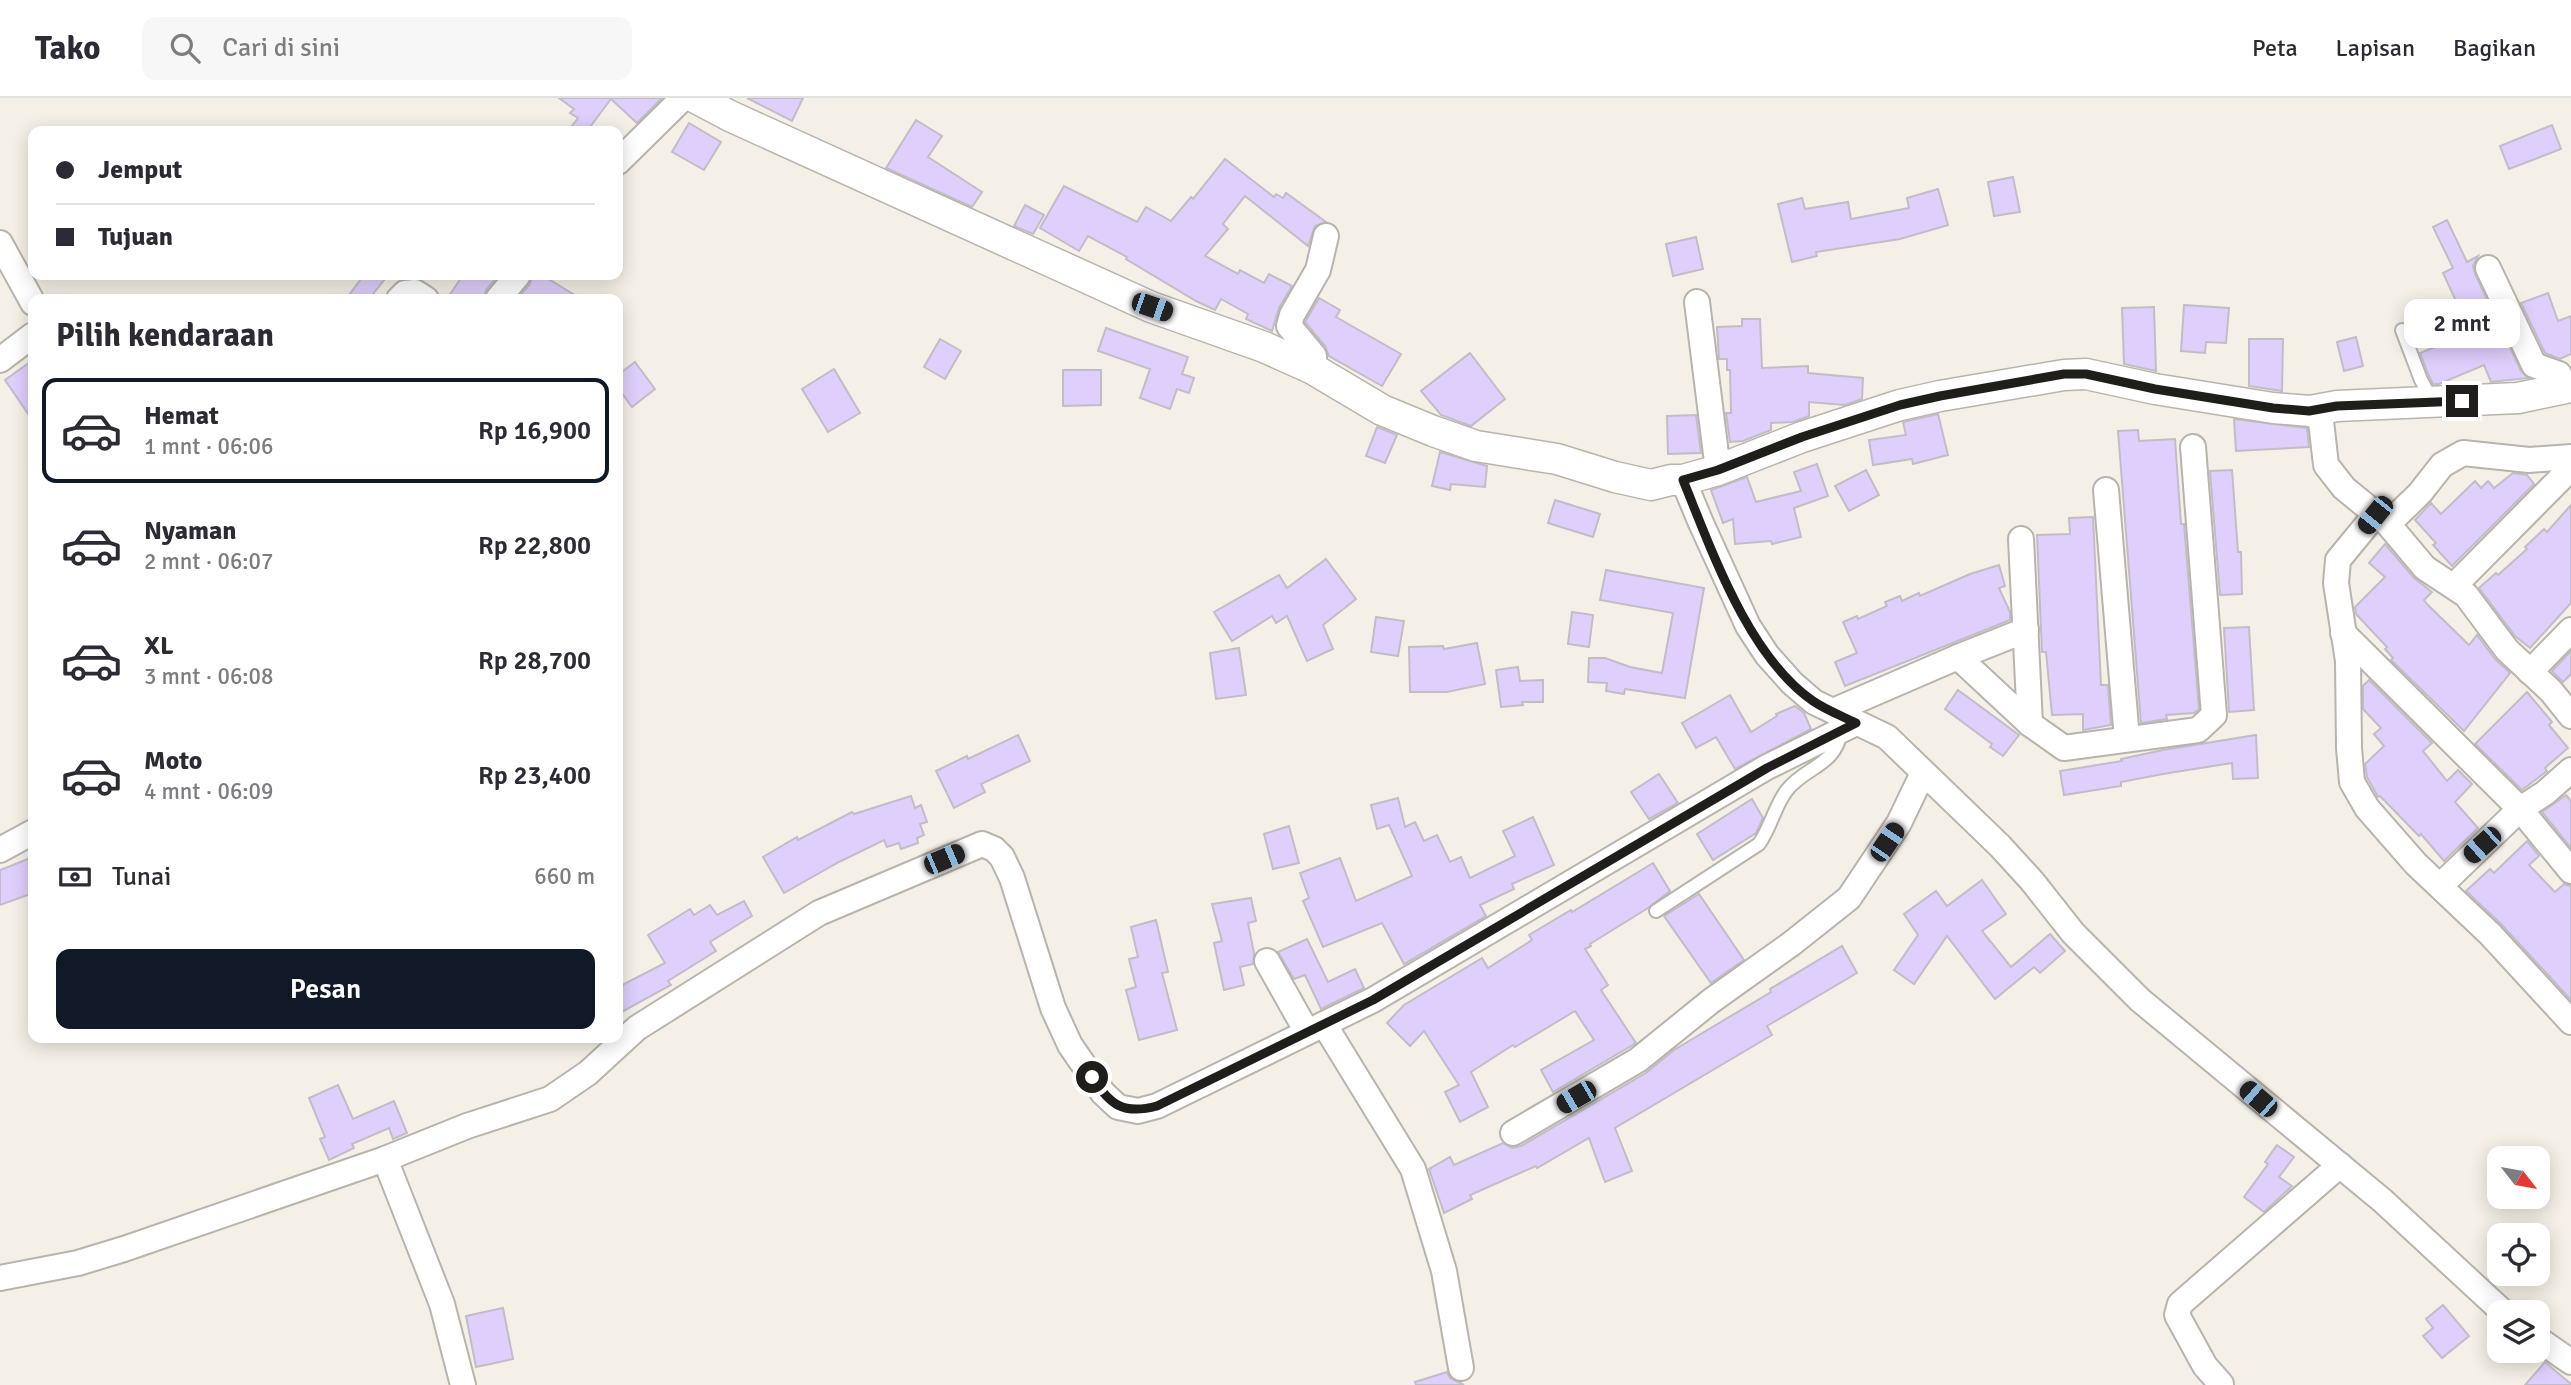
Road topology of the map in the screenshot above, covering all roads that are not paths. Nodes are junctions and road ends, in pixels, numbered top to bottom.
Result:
1 (683, 98) edge
2 (696, 98) edge
3 (623, 157) edge
4 (1326, 236) dead end
5 (0, 243) edge
6 (2488, 268) dead end
7 (513, 280) edge
8 (28, 294) edge
9 (502, 294) edge
10 (1697, 302) dead end
11 (2402, 330) dead end
12 (28, 339) edge
13 (0, 360) edge
14 (1313, 369) junction
15 (2568, 388) edge
16 (2434, 403) junction
17 (2309, 411) junction
18 (2193, 447) dead end
19 (2571, 457) edge
20 (2571, 468) edge
21 (1718, 470) junction
22 (1683, 480) junction
23 (2106, 490) dead end
24 (2381, 520) junction
25 (2021, 539) dead end
26 (2454, 586) junction
27 (2026, 629) junction
28 (2571, 630) edge
29 (2343, 633) junction
30 (1958, 657) junction
31 (2530, 672) junction
32 (2571, 716) edge
33 (1843, 722) junction
34 (2030, 724) junction
35 (2127, 739) junction
36 (2571, 770) edge
37 (1923, 773) junction
38 (2520, 809) junction
39 (28, 835) edge
40 (0, 850) edge
41 (2571, 871) edge
42 (2440, 886) junction
43 (1656, 911) dead end
44 (1267, 961) dead end
45 (2571, 1022) edge
46 (1315, 1028) junction
47 (623, 1041) edge
48 (621, 1043) edge
49 (1513, 1133) dead end
50 (385, 1159) junction
51 (2340, 1165) junction
52 (0, 1278) edge
53 (2490, 1300) edge
54 (2550, 1347) edge
55 (2571, 1362) edge
56 (1461, 1368) dead end
57 (2221, 1384) edge
58 (463, 1385) edge

1 - 3 street
2 - 14 street
4 - 14 street
5 - 8 street
6 - 15 street
7 - 9 street
10 - 21 street
11 - 16 lane
12 - 13 street
14 - 22 street
15 - 16 street
16 - 17 street
17 - 21 street
17 - 24 street
18 - 35 street
19 - 24 street
20 - 26 street
21 - 22 street
22 - 33 street
23 - 35 street
24 - 26 street
24 - 29 street
25 - 27 street
26 - 31 street
27 - 30 street
27 - 34 street
28 - 31 street
29 - 38 street
29 - 42 street
30 - 33 street
30 - 34 street
31 - 32 street
33 - 37 street
33 - 43 lane
33 - 46 street
34 - 35 street
36 - 38 street
37 - 49 street
37 - 51 street
38 - 41 street
38 - 42 street
39 - 40 street
42 - 45 street
44 - 46 street
46 - 47 street
46 - 56 street
48 - 50 street
50 - 52 street
50 - 58 street
51 - 53 street
51 - 57 street
54 - 55 street

